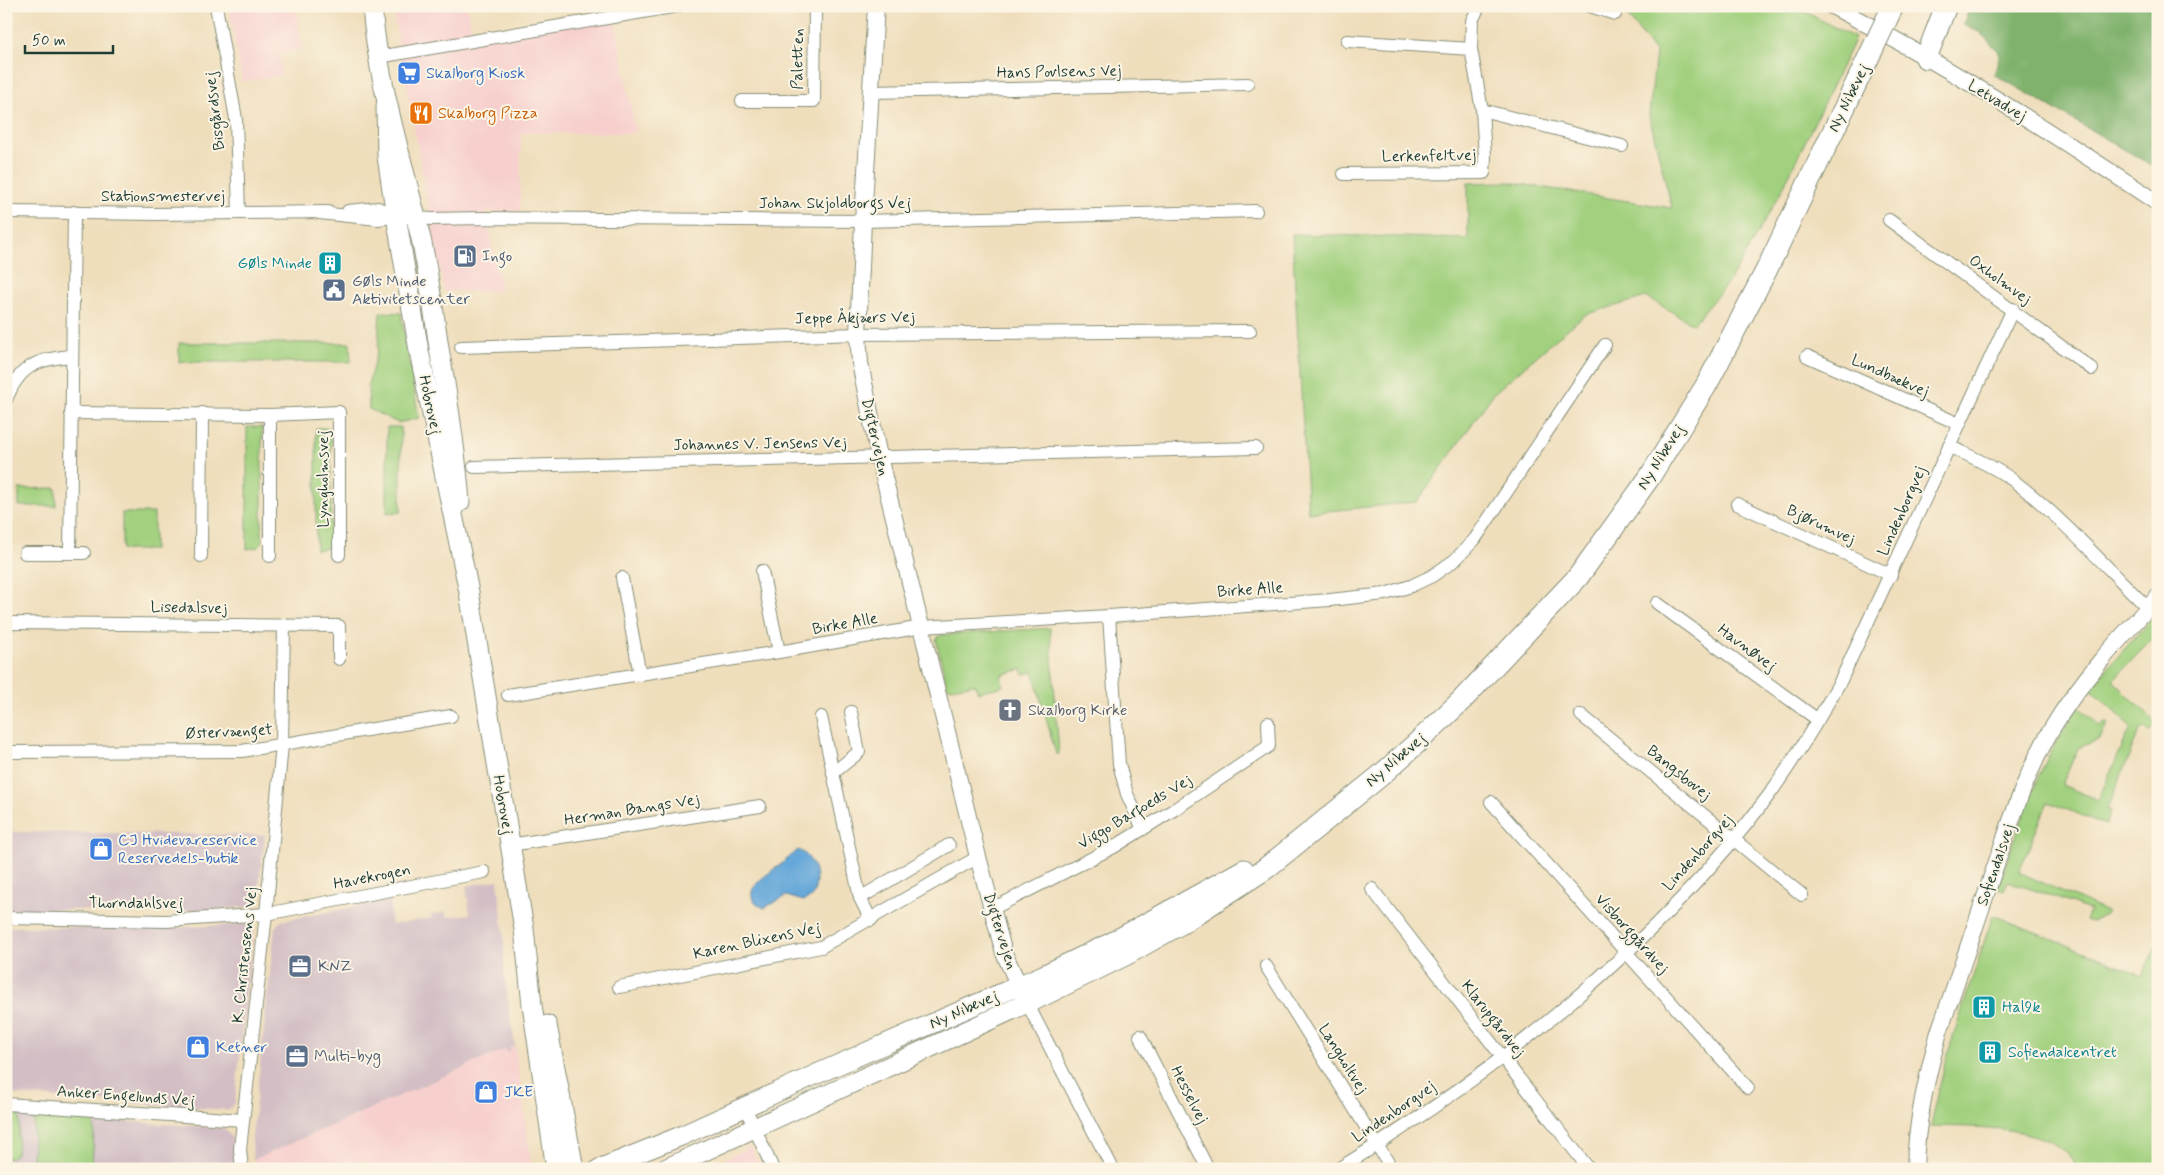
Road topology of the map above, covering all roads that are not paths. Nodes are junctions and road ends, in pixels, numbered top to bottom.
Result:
1 (216, 6) edge
2 (364, 6) edge
3 (372, 6) edge
4 (678, 6) edge
5 (815, 6) edge
6 (876, 6) edge
7 (1479, 6) edge
8 (1590, 6) edge
9 (1832, 6) edge
10 (1893, 6) edge
11 (1946, 6) edge
12 (1615, 14) dead end
13 (374, 37) junction
14 (1347, 40) dead end
15 (1471, 49) junction
16 (378, 57) junction
17 (1926, 58) junction
18 (1248, 84) dead end
19 (871, 92) junction
20 (742, 100) dead end
21 (1482, 110) junction
22 (1622, 146) dead end
23 (1344, 174) dead end
24 (2158, 203) edge
25 (1256, 211) dead end
26 (6, 212) edge
27 (74, 212) junction
28 (239, 213) junction
29 (405, 217) junction
30 (863, 220) junction
31 (1889, 220) dead end
32 (2013, 309) junction
33 (1250, 331) dead end
34 (858, 334) junction
35 (1604, 345) dead end
36 (461, 347) dead end
37 (71, 356) junction
38 (1807, 356) dead end
39 (2092, 368) dead end
40 (6, 400) edge
41 (71, 413) junction
42 (202, 413) junction
43 (270, 415) junction
44 (1959, 424) junction
45 (1949, 446) junction
46 (1256, 448) dead end
47 (879, 457) junction
48 (474, 467) dead end
49 (1737, 504) dead end
50 (25, 553) dead end
51 (70, 553) junction
52 (84, 553) dead end
53 (339, 555) dead end
54 (201, 556) dead end
55 (270, 556) dead end
56 (762, 570) dead end
57 (1891, 575) junction
58 (622, 578) dead end
59 (1657, 602) dead end
60 (2153, 602) edge
61 (1109, 616) junction
62 (6, 623) edge
63 (284, 625) junction
64 (922, 627) junction
65 (779, 652) junction
66 (339, 659) dead end
67 (640, 675) junction
68 (508, 695) dead end
69 (852, 712) dead end
70 (1581, 715) dead end
71 (451, 716) dead end
72 (821, 716) dead end
73 (1818, 720) junction
74 (1268, 722) dead end
75 (282, 746) junction
76 (6, 752) edge
77 (832, 773) junction
78 (1491, 802) dead end
79 (760, 806) dead end
80 (1317, 826) junction
81 (1143, 829) junction
82 (1734, 839) junction
83 (510, 845) junction
84 (949, 845) dead end
85 (978, 857) junction
86 (1244, 869) joint
87 (484, 872) dead end
88 (1372, 889) dead end
89 (1802, 895) dead end
90 (860, 898) junction
91 (992, 909) junction
92 (266, 914) junction
93 (6, 918) edge
94 (871, 920) junction
95 (524, 929) junction
96 (1626, 951) junction
97 (1266, 966) dead end
98 (619, 987) dead end
99 (1023, 994) junction
100 (1140, 1036) dead end
101 (1502, 1057) junction
102 (542, 1075) junction
103 (1748, 1088) dead end
104 (6, 1104) edge
105 (745, 1107) junction
106 (243, 1120) junction
107 (754, 1128) junction
108 (681, 1136) junction
109 (1377, 1145) junction
110 (242, 1169) edge
111 (556, 1169) edge
112 (565, 1169) edge
113 (574, 1169) edge
114 (598, 1169) edge
115 (628, 1169) edge
116 (665, 1169) edge
117 (773, 1169) edge
118 (1113, 1169) edge
119 (1208, 1169) edge
120 (1338, 1169) edge
121 (1392, 1169) edge
122 (1589, 1169) edge
123 (1915, 1169) edge

1 - 28 street, Bisgårdsvej
2 - 13 main road, Hobrovej
3 - 13 main road, Hobrovej
4 - 16 street
5 - 20 street, Paletten
6 - 19 street, Digtervejen
7 - 15 street, Lerkenfeltvej
8 - 12 street
9 - 17 street, Letvadvej
10 - 80 highway, Ny Nibevej, bridge
11 - 17 highway
13 - 16 main road, Hobrovej
14 - 15 street
15 - 21 street, Lerkenfeltvej
16 - 29 main road, Hobrovej
17 - 24 street, Letvadvej
18 - 19 street, Hans Povlsens Vej
19 - 30 street, Digtervejen
21 - 22 street
21 - 23 street, Lerkenfeltvej
25 - 30 street, Johan Skjoldborgs Vej
26 - 27 street, Stationsmestervej
27 - 28 street, Stationsmestervej
27 - 37 street
28 - 29 street, Stationsmestervej
29 - 30 street, Johan Skjoldborgs Vej
29 - 83 main road, Hobrovej
30 - 34 street, Digtervejen
31 - 32 street, Oxholmvej
32 - 39 street, Oxholmvej
32 - 44 street, Lindenborgvej
33 - 34 street, Jeppe Åkjærs Vej
34 - 36 street, Jeppe Åkjærs Vej
34 - 47 street, Digtervejen
35 - 61 street, Birke Alle
37 - 40 street
37 - 41 street
38 - 44 street, Lundbækvej
41 - 42 street, Lyngholmsvej
41 - 51 street
42 - 43 street, Lyngholmsvej
42 - 54 street
43 - 53 street, Lyngholmsvej
43 - 55 street
44 - 45 street, Lindenborgvej
45 - 57 street, Lindenborgvej
45 - 60 street
46 - 47 street, Johannes V. Jensens Vej
47 - 48 street, Johannes V. Jensens Vej
47 - 64 street, Digtervejen
49 - 57 street, Bjørumvej
50 - 51 street
51 - 52 street
56 - 65 street
57 - 73 street, Lindenborgvej
58 - 67 street
59 - 73 street, Havnøvej
60 - 123 street, Sofiendalsvej
61 - 64 street, Birke Alle
61 - 81 street
62 - 63 street, Lisedalsvej
63 - 66 street, Lisedalsvej
63 - 75 street, K. Christensens Vej
64 - 65 street, Birke Alle
64 - 85 street, Digtervejen
65 - 67 street, Birke Alle
67 - 68 street, Birke Alle
69 - 77 street
70 - 82 street, Bangsbovej
71 - 75 street, Østervænget
72 - 77 street
73 - 82 street, Lindenborgvej
74 - 81 street, Viggo Barfoeds Vej
75 - 76 street, Østervænget
75 - 92 street, K. Christensens Vej
77 - 90 street
78 - 96 street, Visborggårdvej
79 - 83 street, Herman Bangs Vej
80 - 86 highway, Ny Nibevej
80 - 99 highway, Ny Nibevej
81 - 91 street, Viggo Barfoeds Vej
82 - 89 street, Bangsbovej
82 - 96 street, Lindenborgvej
83 - 95 main road, Hobrovej
84 - 90 street
85 - 91 street, Digtervejen
85 - 94 street, Karen Blixens Vej
86 - 99 main road, Ny Nibevej
87 - 92 street, Havekrogen
88 - 101 street, Klarupgårdvej
90 - 94 street
91 - 99 street, Digtervejen
92 - 93 street, Thorndahlsvej
92 - 106 street, K. Christensens Vej
94 - 98 street, Karen Blixens Vej
95 - 102 main road, Hobrovej
95 - 113 main road, Hobrovej
96 - 101 street, Lindenborgvej
96 - 103 street, Visborggårdvej
97 - 109 street, Langholtvej
99 - 105 main road, Ny Nibevej
99 - 107 main road, Ny Nibevej
99 - 118 street
100 - 119 street, Hesselvej
101 - 109 street, Lindenborgvej
101 - 122 street, Klarupgårdvej
102 - 111 main road, Hobrovej
102 - 112 main road
104 - 106 street, Anker Engelunds Vej
105 - 107 street
105 - 108 main road, Ny Nibevej
106 - 110 street, K. Christensens Vej
107 - 116 main road, Ny Nibevej
107 - 117 street
108 - 114 main road, Ny Nibevej
108 - 115 main road
109 - 120 street, Lindenborgvej
109 - 121 street, Langholtvej

